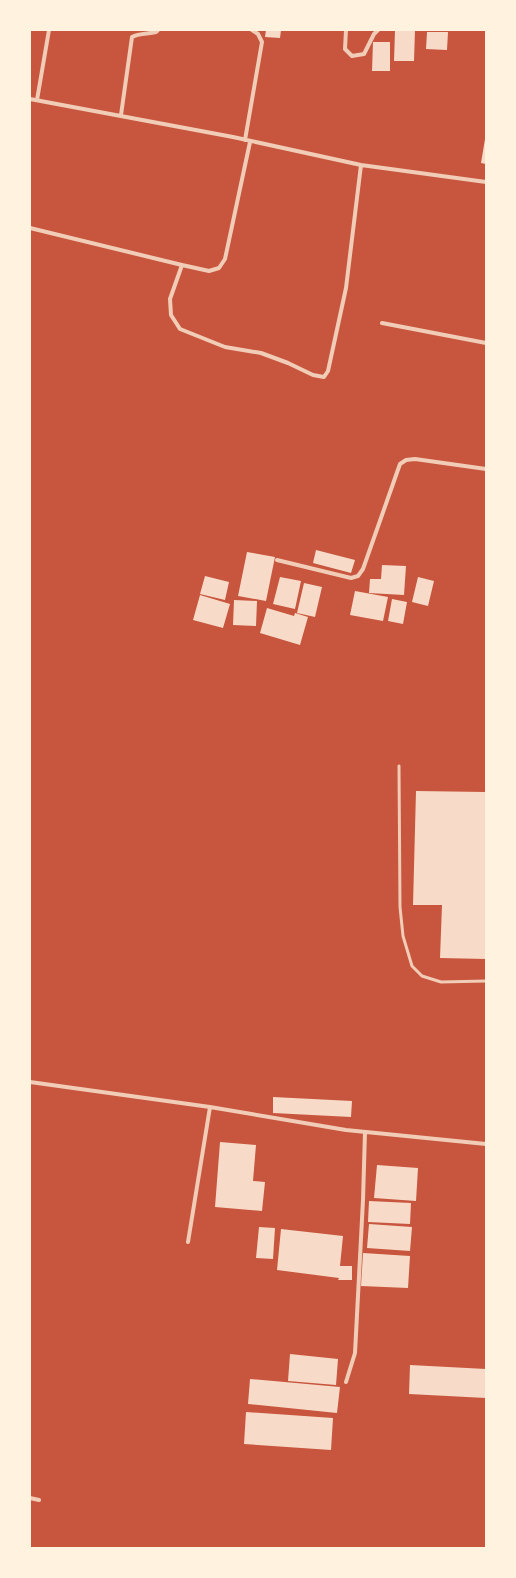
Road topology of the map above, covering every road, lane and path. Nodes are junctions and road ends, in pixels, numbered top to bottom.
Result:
1 (49, 30) edge
2 (158, 30) edge
3 (252, 30) edge
4 (346, 30) edge
5 (378, 30) edge
6 (30, 99) edge
7 (37, 100) junction
8 (121, 115) junction
9 (245, 140) junction
10 (250, 142) junction
11 (361, 165) junction
12 (486, 182) edge
13 (30, 228) edge
14 (182, 265) junction
15 (382, 323) dead end
16 (486, 343) edge
17 (486, 470) edge
18 (277, 560) dead end
19 (399, 766) dead end
20 (486, 981) edge
21 (30, 1082) edge
22 (210, 1107) junction
23 (365, 1132) junction
24 (486, 1144) edge
25 (188, 1242) dead end
26 (346, 1382) dead end
27 (30, 1498) edge
28 (39, 1500) dead end

1 - 7 street
2 - 8 street
3 - 9 street
4 - 5 street
6 - 7 street
7 - 8 street
8 - 9 street
9 - 10 street
10 - 11 street
10 - 14 street
11 - 12 street
11 - 14 street
13 - 14 street
15 - 16 street
17 - 18 street
19 - 20 lane
21 - 22 street
22 - 23 street
22 - 25 street
23 - 24 street
23 - 26 street
27 - 28 street

